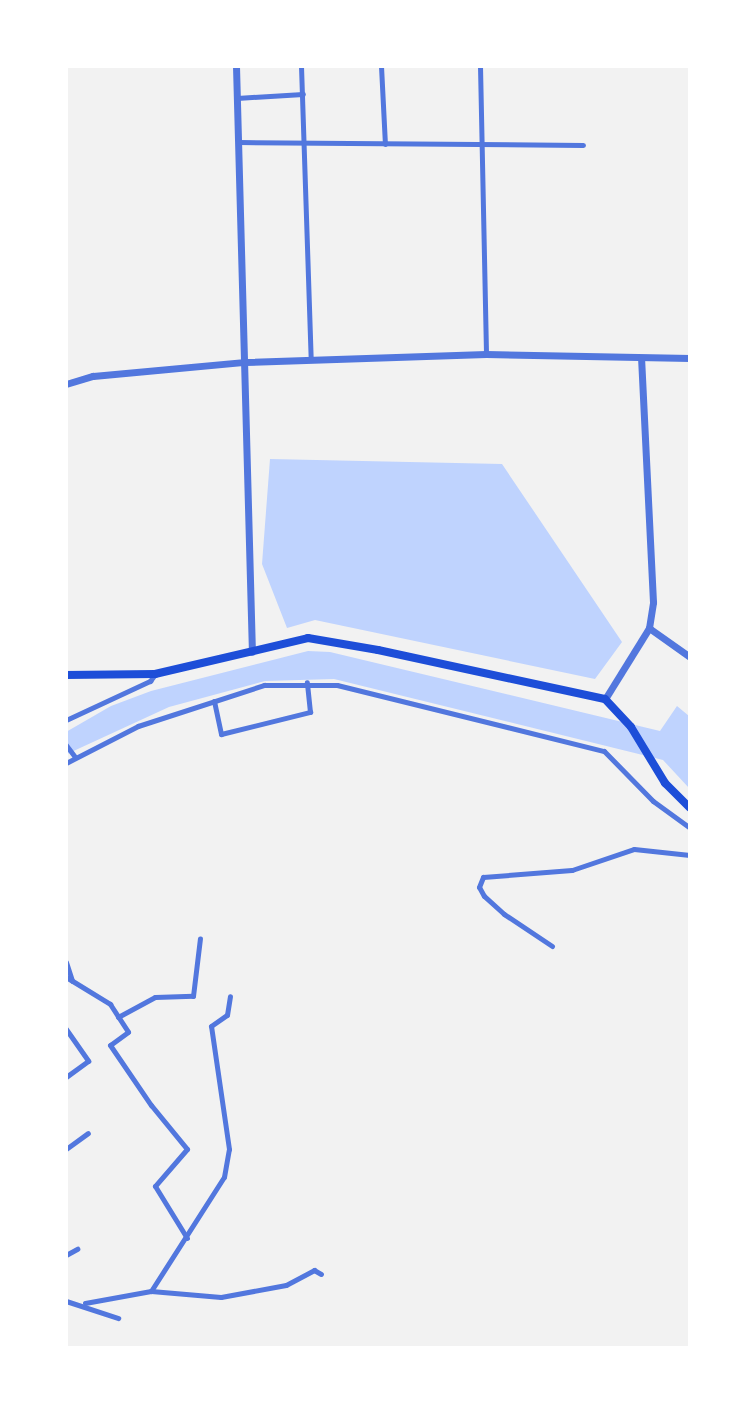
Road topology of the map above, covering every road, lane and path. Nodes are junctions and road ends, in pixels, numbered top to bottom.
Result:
1 (236, 66) edge
2 (301, 66) edge
3 (381, 66) edge
4 (480, 66) edge
5 (303, 94) junction
6 (237, 98) junction
7 (239, 142) junction
8 (304, 143) junction
9 (385, 144) junction
10 (482, 144) junction
11 (583, 145) dead end
12 (486, 354) junction
13 (641, 358) junction
14 (690, 358) edge
15 (312, 360) junction
16 (245, 362) junction
17 (66, 384) edge
18 (649, 628) junction
19 (252, 652) junction
20 (690, 657) edge
21 (155, 674) junction
22 (66, 675) edge
23 (307, 682) junction
24 (605, 699) junction
25 (214, 701) junction
26 (66, 720) edge
27 (66, 745) edge
28 (74, 755) junction
29 (66, 763) edge
30 (690, 808) edge
31 (690, 828) edge
32 (690, 855) edge
33 (201, 938) dead end
34 (552, 946) dead end
35 (66, 962) edge
36 (69, 979) edge
37 (230, 996) dead end
38 (118, 1017) junction
39 (66, 1030) edge
40 (66, 1077) edge
41 (88, 1133) dead end
42 (66, 1149) edge
43 (187, 1238) junction
44 (77, 1249) dead end
45 (66, 1255) edge
46 (321, 1274) dead end
47 (150, 1291) junction
48 (66, 1301) edge
49 (85, 1303) junction
50 (118, 1318) dead end

1 - 6 street
2 - 5 street
3 - 9 street
4 - 10 street
5 - 6 street
5 - 8 street
6 - 7 street
7 - 8 street
7 - 16 street
8 - 9 street
8 - 15 street
9 - 10 street
10 - 11 street
10 - 12 street
12 - 13 street
12 - 15 street
13 - 14 street
13 - 18 street
15 - 16 street
16 - 17 street
16 - 19 street
18 - 20 street
18 - 24 street
19 - 21 main road
19 - 24 main road
21 - 22 main road
21 - 26 street
23 - 25 street
23 - 25 street
23 - 31 street
24 - 30 main road
25 - 28 street
27 - 28 street
28 - 29 street
32 - 34 street
33 - 38 street
35 - 36 street
36 - 38 street
37 - 43 street
38 - 43 street
39 - 40 street
41 - 42 street
43 - 47 street
44 - 45 street
46 - 47 street
47 - 49 street
48 - 49 street
49 - 50 street

